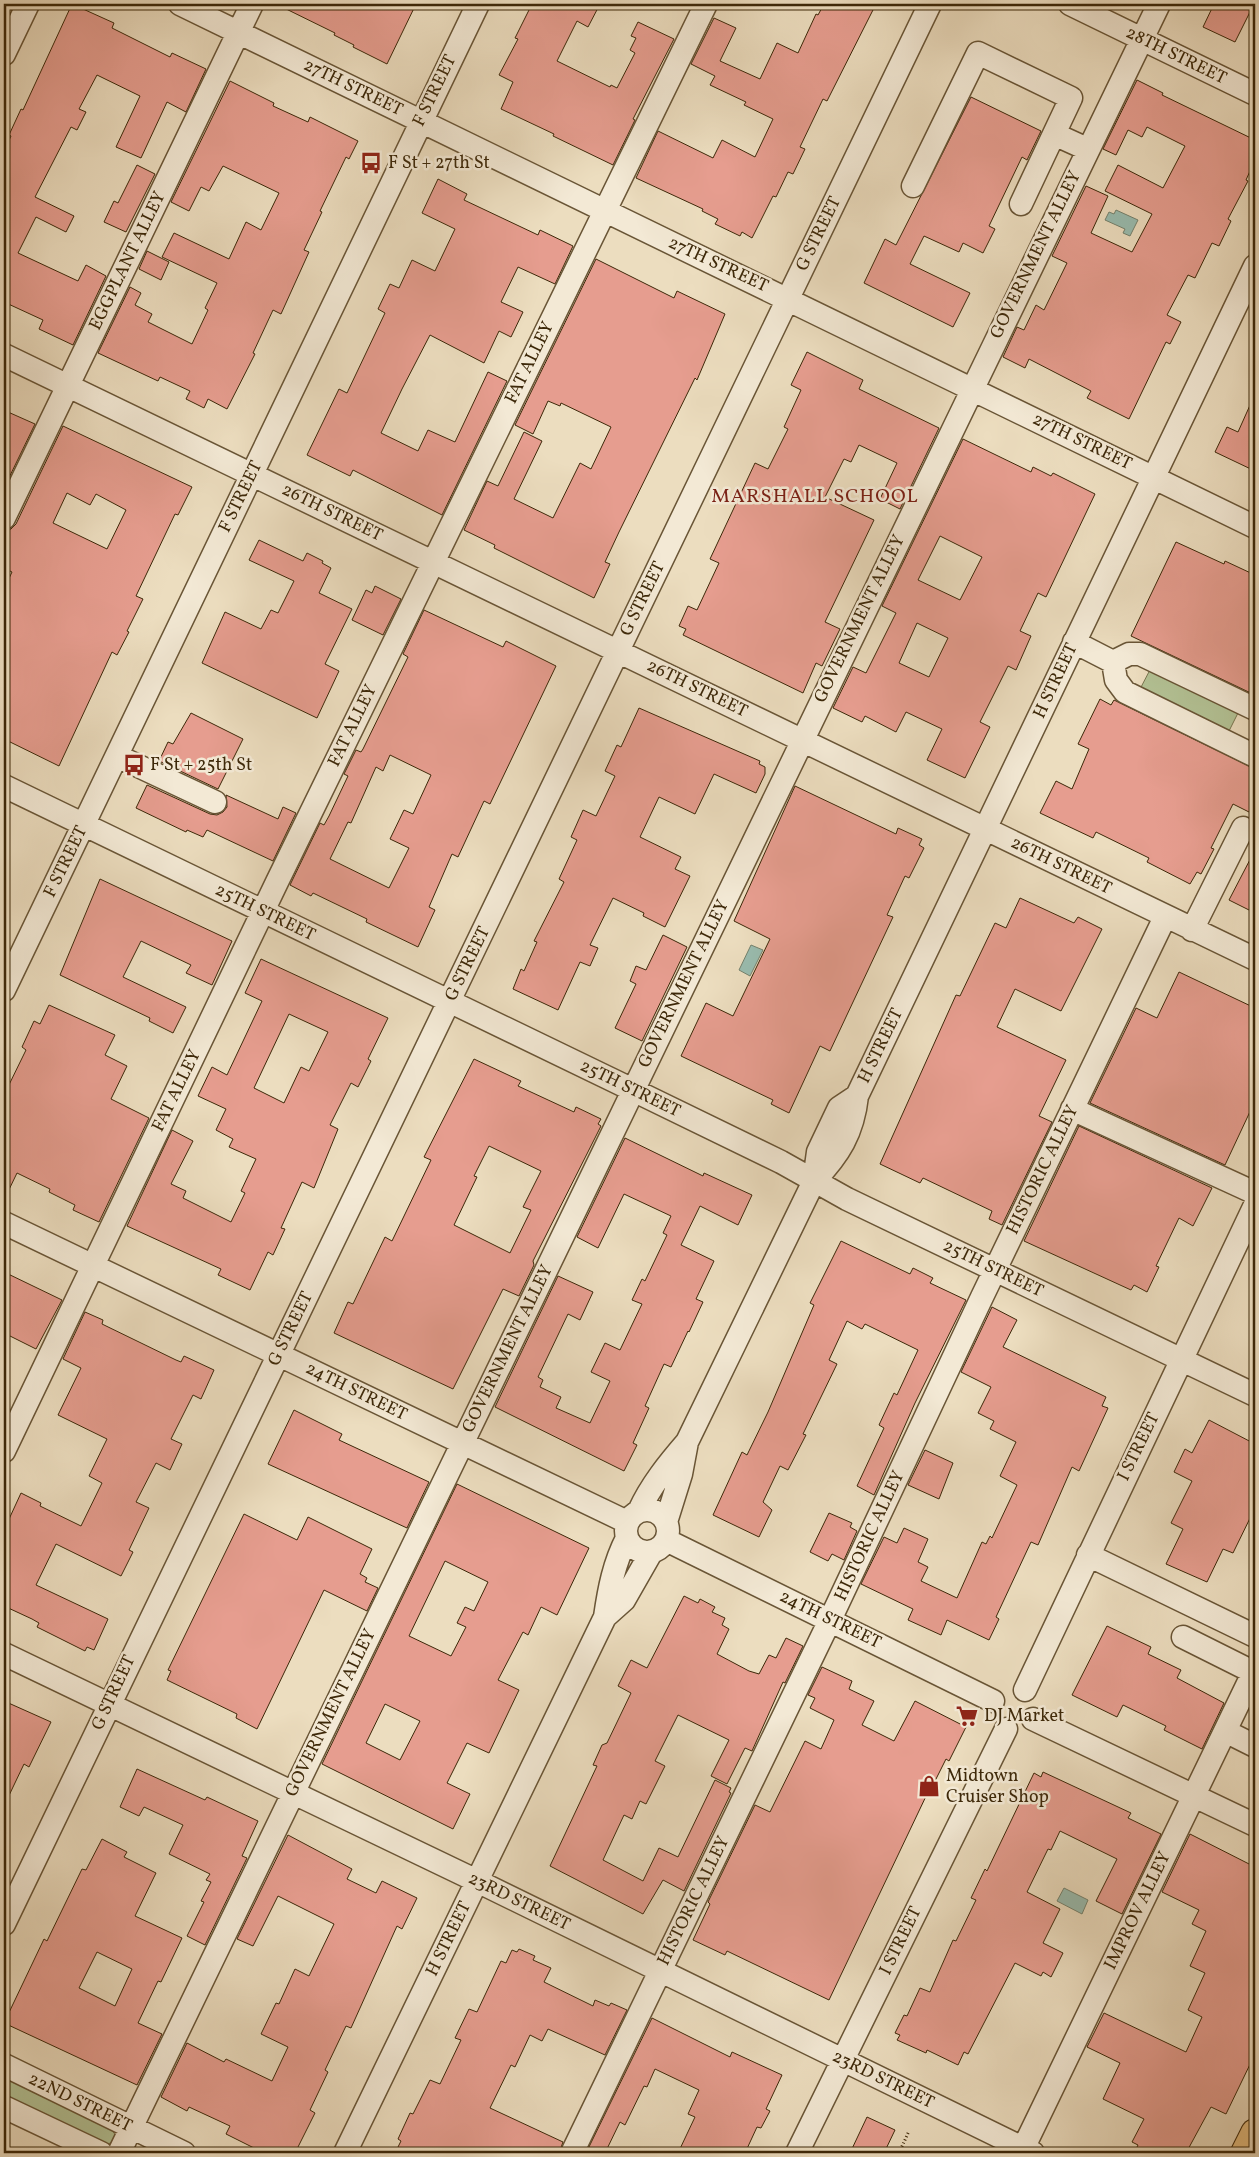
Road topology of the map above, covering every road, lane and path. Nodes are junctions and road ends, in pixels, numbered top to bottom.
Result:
1 (28, 4) edge
2 (180, 4) edge
3 (252, 4) edge
4 (478, 4) edge
5 (706, 4) edge
6 (930, 4) edge
7 (1070, 4) edge
8 (1158, 4) edge
9 (238, 32) junction
10 (1141, 39) junction
11 (4, 54) edge
12 (1255, 94) edge
13 (420, 121) junction
14 (1054, 134) junction
15 (1087, 149) junction
16 (913, 186) dead end
17 (1021, 204) dead end
18 (605, 211) junction
19 (1255, 266) edge
20 (789, 298) junction
21 (4, 354) edge
22 (67, 386) junction
23 (972, 388) junction
24 (252, 474) junction
25 (1153, 476) junction
26 (4, 518) edge
27 (1255, 527) edge
28 (432, 562) junction
29 (1074, 642) junction
30 (618, 651) junction
31 (1113, 662) junction
32 (1255, 709) edge
33 (802, 741) junction
34 (117, 756) junction
35 (1255, 756) edge
36 (4, 786) edge
37 (215, 802) dead end
38 (84, 825) junction
39 (1243, 828) dead end
40 (985, 829) junction
41 (262, 912) junction
42 (1164, 917) junction
43 (1192, 930) junction
44 (1255, 959) edge
45 (4, 990) edge
46 (449, 1003) junction
47 (633, 1090) junction
48 (1072, 1110) junction
49 (814, 1181) junction
50 (1255, 1193) edge
51 (1255, 1205) edge
52 (4, 1223) edge
53 (93, 1266) junction
54 (995, 1269) junction
55 (279, 1354) junction
56 (1182, 1359) junction
57 (1255, 1396) edge
58 (686, 1442) junction
59 (462, 1443) junction
60 (4, 1451) edge
61 (631, 1524) junction
62 (661, 1538) junction
63 (1088, 1555) junction
64 (605, 1617) junction
65 (830, 1620) junction
66 (1255, 1636) edge
67 (1182, 1637) dead end
68 (4, 1654) edge
69 (1254, 1675) edge
70 (1025, 1690) junction
71 (993, 1701) junction
72 (108, 1705) junction
73 (1033, 1719) junction
74 (1006, 1729) junction
75 (1225, 1731) junction
76 (1255, 1746) edge
77 (292, 1792) junction
78 (1194, 1795) junction
79 (1255, 1825) edge
80 (477, 1881) junction
81 (4, 1924) edge
82 (660, 1970) junction
83 (842, 2061) junction
84 (4, 2065) edge
85 (4, 2107) edge
86 (131, 2128) junction
87 (909, 2131) dead end
88 (1255, 2133) edge
89 (901, 2149) junction
90 (1026, 2152) edge
91 (101, 2153) edge
92 (118, 2153) edge
93 (184, 2153) edge
94 (345, 2153) edge
95 (572, 2153) edge
96 (797, 2153) edge
97 (899, 2153) edge
98 (911, 2153) edge
99 (1246, 2153) edge

1 - 11 street
2 - 9 street, 27TH STREET
3 - 9 street, EGGPLANT ALLEY
4 - 13 street, F STREET
5 - 18 street, FAT ALLEY
6 - 20 street, G STREET
7 - 10 street, 28TH STREET
8 - 10 street, GOVERNMENT ALLEY
9 - 13 street, 27TH STREET
9 - 22 street, EGGPLANT ALLEY
10 - 12 street, 28TH STREET
10 - 15 street, GOVERNMENT ALLEY
13 - 18 street, 27TH STREET
13 - 24 street, F STREET
14 - 15 street
14 - 16 street
14 - 17 street
15 - 23 street, GOVERNMENT ALLEY
18 - 20 street, 27TH STREET
18 - 28 street, FAT ALLEY
19 - 25 street, H STREET
20 - 23 street, 27TH STREET
20 - 30 street, G STREET
21 - 22 street, 26TH STREET
22 - 24 street, 26TH STREET
22 - 26 street, EGGPLANT ALLEY
23 - 25 street, 27TH STREET
23 - 33 street, GOVERNMENT ALLEY
24 - 28 street, 26TH STREET
24 - 34 street, F STREET
25 - 27 street, 27TH STREET
25 - 29 street, H STREET
28 - 30 street, 26TH STREET
28 - 41 street, FAT ALLEY
29 - 31 street
29 - 40 street, H STREET
30 - 33 street, 26TH STREET
30 - 46 street, G STREET
31 - 32 street
31 - 35 street
33 - 40 street, 26TH STREET
33 - 47 street, GOVERNMENT ALLEY
34 - 37 street
34 - 38 street, F STREET
36 - 38 street, 25TH STREET
38 - 41 street, 25TH STREET
38 - 45 street, F STREET
39 - 43 street
40 - 42 street, 26TH STREET
40 - 49 street, H STREET
41 - 46 street, 25TH STREET
41 - 53 street, FAT ALLEY
42 - 43 street, 26TH STREET
42 - 48 street, HISTORIC ALLEY
43 - 44 street, 26TH STREET
46 - 47 street, 25TH STREET
46 - 55 street, G STREET
47 - 49 street, 25TH STREET
47 - 59 street, GOVERNMENT ALLEY
48 - 50 street
48 - 54 street, HISTORIC ALLEY
49 - 54 street, 25TH STREET
49 - 58 street, H STREET
51 - 56 street, I STREET
52 - 53 street, 24TH STREET
53 - 55 street, 24TH STREET
53 - 60 street, FAT ALLEY
54 - 56 street, 25TH STREET
54 - 65 street, HISTORIC ALLEY
55 - 59 street, 24TH STREET
55 - 72 street, G STREET
56 - 57 street, 25TH STREET
56 - 63 street, I STREET
58 - 61 street, H STREET
58 - 62 street, H STREET
59 - 61 street, 24TH STREET
59 - 77 street, GOVERNMENT ALLEY
61 - 62 street
61 - 62 street
61 - 64 street, H STREET
62 - 64 street, H STREET
62 - 65 street, 24TH STREET
63 - 66 street
63 - 70 street, I STREET
64 - 80 street, H STREET
65 - 71 street, 24TH STREET
65 - 82 street, HISTORIC ALLEY
67 - 69 street
68 - 72 street, 23RD STREET
69 - 75 street, IMPROV ALLEY
70 - 71 street
70 - 73 street
71 - 74 street
72 - 77 street, 23RD STREET
72 - 81 street, G STREET
73 - 74 street
73 - 78 street
74 - 83 street, I STREET
75 - 76 street
75 - 78 street, IMPROV ALLEY
77 - 80 street, 23RD STREET
77 - 86 street, GOVERNMENT ALLEY
78 - 79 street
78 - 90 street, IMPROV ALLEY
80 - 82 street, 23RD STREET
80 - 94 street, H STREET
82 - 83 street, 23RD STREET
82 - 95 street, HISTORIC ALLEY
83 - 90 street, 23RD STREET
83 - 96 street, I STREET
84 - 86 street, 22ND STREET
85 - 91 street, 22ND STREET
86 - 92 street, GOVERNMENT ALLEY
86 - 93 street, 22ND STREET
87 - 89 path
88 - 99 main road
89 - 97 path
89 - 98 path

